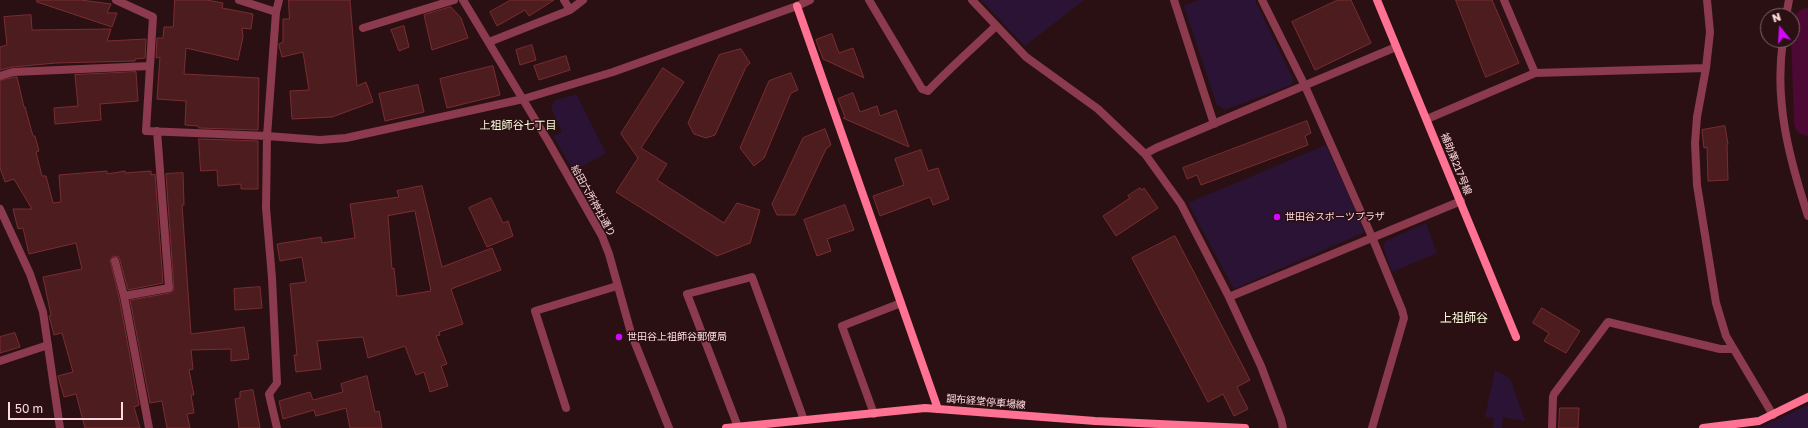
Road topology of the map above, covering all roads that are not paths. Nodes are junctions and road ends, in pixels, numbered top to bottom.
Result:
1 (116, 0) edge
2 (239, 0) edge
3 (279, 0) edge
4 (454, 0) edge
5 (463, 0) edge
6 (564, 0) edge
7 (583, 0) edge
8 (810, 0) edge
9 (869, 0) edge
10 (972, 0) edge
11 (1174, 0) edge
12 (1262, 0) edge
13 (1377, 0) edge
14 (1504, 0) edge
15 (1707, 0) edge
16 (797, 6) junction
17 (570, 10) junction
18 (276, 12) junction
19 (996, 26) junction
20 (363, 28) dead end
21 (489, 42) junction
22 (1396, 47) junction
23 (1782, 48) edge
24 (150, 66) junction
25 (1706, 68) junction
26 (1536, 73) junction
27 (0, 76) edge
28 (1306, 86) junction
29 (523, 100) junction
30 (1427, 119) junction
31 (1214, 124) junction
32 (157, 132) junction
33 (267, 136) junction
34 (1145, 154) junction
35 (1461, 201) junction
36 (0, 208) edge
37 (1808, 216) edge
38 (1372, 237) junction
39 (115, 261) dead end
40 (617, 286) junction
41 (124, 296) junction
42 (1230, 297) junction
43 (901, 303) junction
44 (1516, 337) dead end
45 (48, 345) junction
46 (1733, 349) junction
47 (0, 361) edge
48 (1808, 397) edge
49 (566, 408) dead end
50 (938, 409) junction
51 (874, 414) junction
52 (1773, 415) junction
53 (804, 420) junction
54 (738, 427) junction
55 (60, 428) edge
56 (149, 428) edge
57 (277, 428) edge
58 (669, 428) edge
59 (726, 428) edge
60 (1246, 428) edge
61 (1283, 428) edge
62 (1372, 428) edge
63 (1552, 428) edge
64 (1703, 428) edge

1 - 24 street
2 - 18 street
3 - 18 street
4 - 20 street
5 - 21 street, 給田六所神社通り
6 - 17 street
7 - 17 street
8 - 16 street
9 - 19 street
10 - 19 street
11 - 31 street
12 - 28 street
13 - 22 street, 補助第217号線
14 - 26 street
15 - 25 street
16 - 29 street
16 - 43 street
17 - 21 street
18 - 33 street
19 - 34 street
21 - 29 street, 給田六所神社通り
22 - 28 street
22 - 30 street, 補助第217号線
23 - 37 street
24 - 27 street
24 - 32 street
25 - 26 street
25 - 46 street
26 - 30 street
28 - 31 street
28 - 38 street
29 - 33 street
29 - 40 street, 給田六所神社通り
30 - 35 street, 補助第217号線
31 - 34 street
32 - 33 street
32 - 41 street
33 - 57 street
34 - 42 street
35 - 38 street
35 - 44 street, 補助第217号線
36 - 45 street
38 - 42 street
38 - 62 street
39 - 41 street
40 - 49 street
40 - 58 street, 給田六所神社通り
41 - 56 street
42 - 61 street
43 - 50 street
43 - 51 street
45 - 47 street
45 - 55 street
46 - 52 street
46 - 63 street
48 - 52 street
50 - 51 street, 調布経堂停車場線
50 - 60 street, 調布経堂停車場線
51 - 53 street, 調布経堂停車場線
52 - 64 street
53 - 54 street, 調布経堂停車場線
53 - 54 street
54 - 59 street, 調布経堂停車場線

